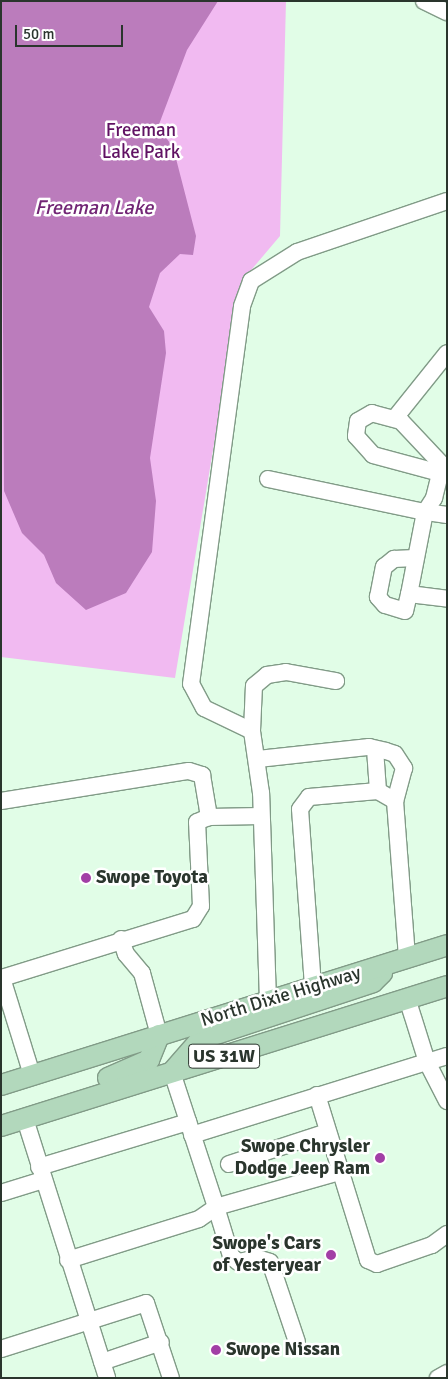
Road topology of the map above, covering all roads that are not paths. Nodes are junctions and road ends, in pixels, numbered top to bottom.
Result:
1 (425, 1) edge
2 (447, 12) edge
3 (447, 201) edge
4 (447, 353) edge
5 (395, 418) junction
6 (445, 473) edge
7 (268, 479) dead end
8 (425, 512) junction
9 (447, 515) edge
10 (415, 558) junction
11 (409, 594) junction
12 (447, 599) edge
13 (336, 681) dead end
14 (252, 731) junction
15 (376, 749) junction
16 (258, 759) junction
17 (378, 790) junction
18 (1, 801) edge
19 (395, 801) junction
20 (261, 816) junction
21 (209, 817) junction
22 (121, 939) junction
23 (447, 945) edge
24 (398, 960) junction
25 (447, 974) edge
26 (1, 977) edge
27 (313, 986) junction
28 (447, 986) edge
29 (407, 998) junction
30 (268, 1001) junction
31 (345, 1017) junction
32 (151, 1037) junction
33 (447, 1056) edge
34 (427, 1062) junction
35 (172, 1072) junction
36 (32, 1075) junction
37 (1, 1085) edge
38 (317, 1095) junction
39 (1, 1098) edge
40 (446, 1099) edge
41 (1, 1114) edge
42 (25, 1119) junction
43 (1, 1126) edge
44 (190, 1128) junction
45 (327, 1132) junction
46 (229, 1164) dead end
47 (339, 1172) junction
48 (41, 1173) junction
49 (1, 1193) edge
50 (216, 1207) junction
51 (447, 1234) edge
52 (68, 1260) junction
53 (88, 1320) junction
54 (161, 1342) junction
55 (297, 1342) dead end
56 (1, 1349) edge
57 (102, 1362) junction
58 (447, 1373) edge
59 (107, 1378) edge
60 (171, 1378) edge
61 (438, 1378) edge

1 - 2 street
3 - 14 street
4 - 5 street
5 - 6 street
5 - 6 street
6 - 8 street
7 - 8 street
8 - 9 street
8 - 10 street
10 - 11 street
10 - 11 street
11 - 12 street
13 - 14 street
14 - 16 street
15 - 16 street
15 - 17 street
15 - 19 street
16 - 20 street
17 - 19 street
17 - 27 street
18 - 21 street
19 - 24 street
20 - 21 street
20 - 30 street
21 - 22 street
22 - 26 street
22 - 32 street
23 - 24 main road, North Dixie Highway / US 31W
24 - 27 main road, North Dixie Highway / US 31W
24 - 35 main road
25 - 31 main road
26 - 36 street
27 - 30 main road, North Dixie Highway / US 31W
28 - 29 main road, North Dixie Highway / US 31W
29 - 31 main road, North Dixie Highway / US 31W
29 - 34 street
30 - 32 main road, North Dixie Highway / US 31W
31 - 35 main road, North Dixie Highway / US 31W
32 - 36 main road, North Dixie Highway / US 31W
32 - 39 main road
32 - 41 main road
33 - 34 street
34 - 38 street
34 - 40 street
35 - 42 main road, North Dixie Highway / US 31W
35 - 44 street
36 - 37 main road, North Dixie Highway / US 31W
38 - 44 street
38 - 45 street
42 - 43 main road, North Dixie Highway / US 31W
42 - 48 street
44 - 48 street
44 - 50 street
45 - 46 street
45 - 47 street
47 - 50 street
47 - 51 street
48 - 49 street
48 - 52 street
50 - 52 street
50 - 55 street
52 - 53 street
53 - 54 street
53 - 56 street
53 - 57 street
54 - 57 street
54 - 60 street
57 - 59 street
58 - 61 street

